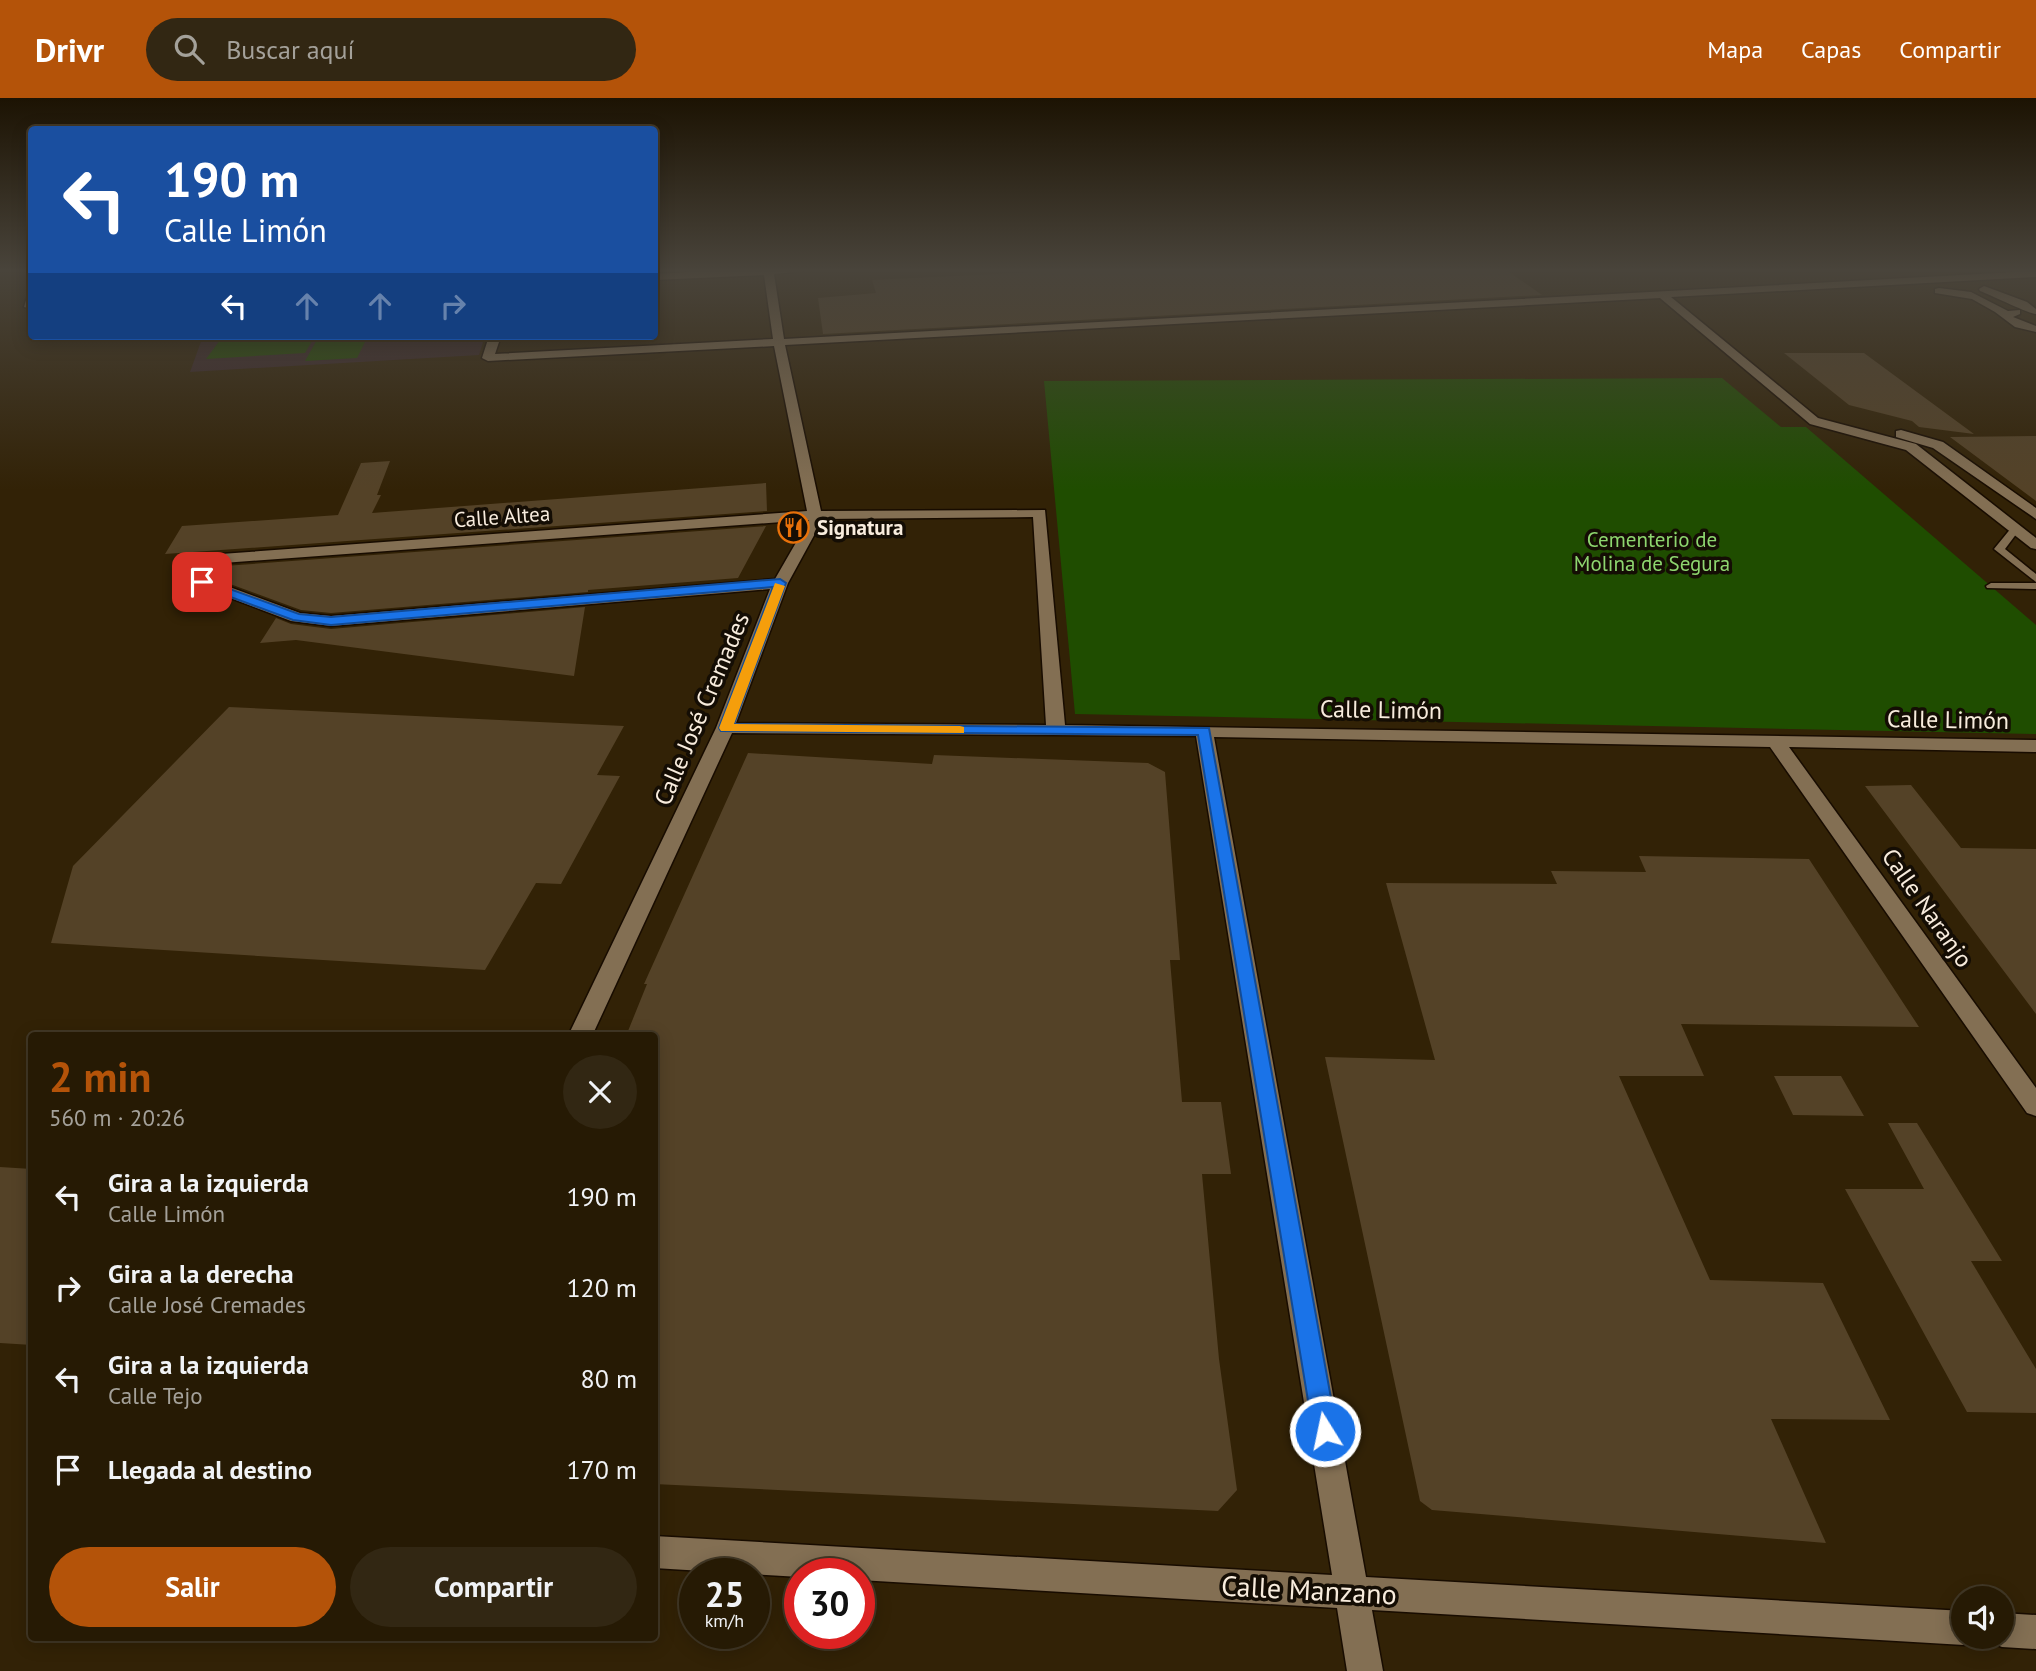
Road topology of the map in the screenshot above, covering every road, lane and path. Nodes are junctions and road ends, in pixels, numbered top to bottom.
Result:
1 (493, 342) edge
2 (811, 342) edge
3 (1720, 342) edge
4 (779, 344) junction
5 (1797, 407) junction
6 (814, 515) junction
7 (2036, 515) edge
8 (2015, 529) junction
9 (2036, 545) edge
10 (2036, 579) edge
11 (780, 583) junction
12 (1991, 586) dead end
13 (2036, 586) edge
14 (726, 728) junction
15 (1056, 731) junction
16 (1204, 731) junction
17 (1775, 740) junction
18 (2036, 746) edge
19 (582, 1032) edge
20 (2036, 1107) edge
21 (658, 1552) edge
22 (1353, 1593) junction
23 (1951, 1627) edge
24 (2014, 1631) edge
25 (2036, 1632) edge
26 (1365, 1671) edge

1 - 4 street
2 - 4 street
3 - 5 street
4 - 6 street
5 - 7 street
5 - 8 street
6 - 11 street, Calle José Cremades
6 - 11 street, Calle Altea
6 - 15 street, Calle Altea
8 - 9 street
8 - 10 lane
11 - 14 street, Calle José Cremades
12 - 13 lane
14 - 15 street, Calle Limón
14 - 19 street, Calle José Cremades
15 - 16 street, Calle Limón
16 - 17 street, Calle Limón
16 - 22 street
17 - 18 street, Calle Limón
17 - 20 street, Calle Naranjo
21 - 22 street, Calle Manzano
22 - 23 street, Calle Manzano
22 - 26 street
24 - 25 street

